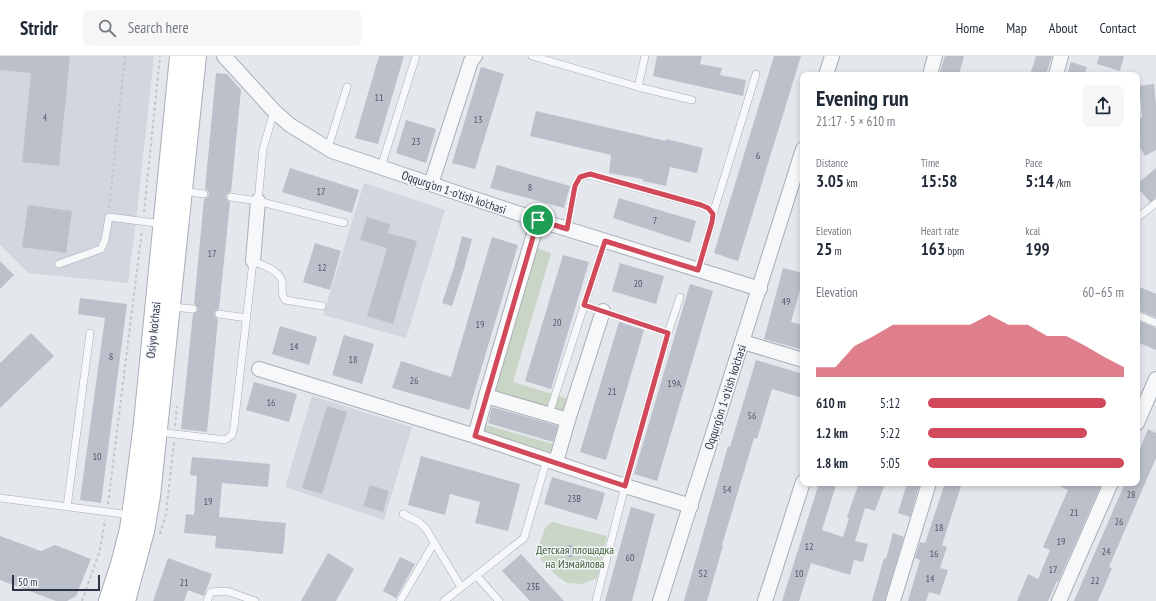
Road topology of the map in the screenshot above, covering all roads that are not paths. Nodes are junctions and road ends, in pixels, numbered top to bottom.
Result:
1 (180, 56) edge
2 (196, 56) edge
3 (224, 56) edge
4 (416, 56) edge
5 (475, 56) edge
6 (532, 56) edge
7 (645, 56) edge
8 (832, 56) edge
9 (935, 56) edge
10 (1061, 56) edge
11 (827, 72) edge
12 (931, 72) edge
13 (1057, 72) edge
14 (756, 74) dead end
15 (347, 87) dead end
16 (638, 87) junction
17 (692, 100) dead end
18 (274, 111) junction
19 (328, 148) junction
20 (800, 159) edge
21 (381, 167) junction
22 (431, 184) junction
23 (182, 191) junction
24 (204, 194) dead end
25 (231, 198) dead end
26 (258, 201) junction
27 (1156, 203) edge
28 (713, 214) junction
29 (1140, 216) edge
30 (538, 220) junction
31 (344, 223) dead end
32 (163, 224) junction
33 (567, 229) junction
34 (605, 241) junction
35 (253, 261) junction
36 (59, 264) dead end
37 (698, 270) junction
38 (760, 289) junction
39 (680, 297) dead end
40 (584, 305) junction
41 (170, 306) junction
42 (322, 306) dead end
43 (193, 309) dead end
44 (604, 311) junction
45 (219, 314) dead end
46 (1140, 316) edge
47 (247, 318) junction
48 (1156, 323) edge
49 (90, 333) dead end
50 (668, 333) junction
51 (743, 342) junction
52 (800, 359) edge
53 (259, 369) dead end
54 (1156, 379) edge
55 (486, 396) junction
56 (549, 414) junction
57 (1140, 416) edge
58 (568, 420) junction
59 (157, 431) junction
60 (475, 436) junction
61 (551, 461) junction
62 (625, 486) junction
63 (802, 486) edge
64 (928, 486) edge
65 (1110, 486) edge
66 (0, 498) edge
67 (691, 506) junction
68 (67, 507) junction
69 (403, 514) dead end
70 (132, 516) junction
71 (434, 543) junction
72 (476, 575) junction
73 (461, 587) junction
74 (108, 601) edge
75 (125, 601) edge
76 (207, 601) edge
77 (255, 601) edge
78 (400, 601) edge
79 (444, 601) edge
80 (499, 601) edge
81 (596, 601) edge
82 (660, 601) edge
83 (765, 601) edge
84 (893, 601) edge
85 (1059, 601) edge

1 - 32 main road, Osiyo ko'chasi
2 - 23 main road, Osiyo ko'chasi
3 - 18 street, Oqqurg'on 1-o'tish ko'chasi
4 - 21 lane
5 - 22 street
6 - 16 lane
7 - 16 lane
8 - 11 street
9 - 12 street
10 - 13 street
14 - 28 lane
15 - 19 lane
16 - 17 lane
18 - 19 street, Oqqurg'on 1-o'tish ko'chasi
18 - 26 lane
19 - 21 street, Oqqurg'on 1-o'tish ko'chasi
20 - 38 street, Oqqurg'on 1-o'tish ko'chasi
21 - 22 street, Oqqurg'on 1-o'tish ko'chasi
22 - 30 street, Oqqurg'on 1-o'tish ko'chasi
23 - 24 lane
23 - 41 main road, Osiyo ko'chasi
25 - 26 lane
26 - 31 lane
26 - 35 street
27 - 29 lane
28 - 33 lane
28 - 37 lane
30 - 33 street, Oqqurg'on 1-o'tish ko'chasi
30 - 55 street
32 - 36 lane
32 - 70 main road, Osiyo ko'chasi
33 - 34 street, Oqqurg'on 1-o'tish ko'chasi
34 - 37 street, Oqqurg'on 1-o'tish ko'chasi
34 - 40 lane
35 - 42 lane
35 - 47 lane
37 - 38 street, Oqqurg'on 1-o'tish ko'chasi
38 - 51 street, Oqqurg'on 1-o'tish ko'chasi
39 - 50 lane
40 - 44 lane
40 - 56 lane
41 - 43 lane
41 - 59 main road, Osiyo ko'chasi
44 - 50 lane
44 - 58 street
45 - 47 lane
46 - 48 lane
47 - 59 lane
49 - 68 lane
50 - 62 lane
51 - 52 street
51 - 67 street, Oqqurg'on 1-o'tish ko'chasi
53 - 60 street
54 - 57 street
55 - 56 street
55 - 60 street
56 - 58 street
58 - 61 street
59 - 75 main road, Osiyo ko'chasi
60 - 61 street
61 - 62 street
61 - 72 lane
62 - 67 street
62 - 81 lane
63 - 83 street
64 - 84 street
65 - 85 street
66 - 68 lane
67 - 82 street, Oqqurg'on 1-o'tish ko'chasi
68 - 70 lane
69 - 71 lane
70 - 74 main road, Osiyo ko'chasi
71 - 73 lane
71 - 78 lane
72 - 73 lane
72 - 80 lane
73 - 79 lane
76 - 77 lane

